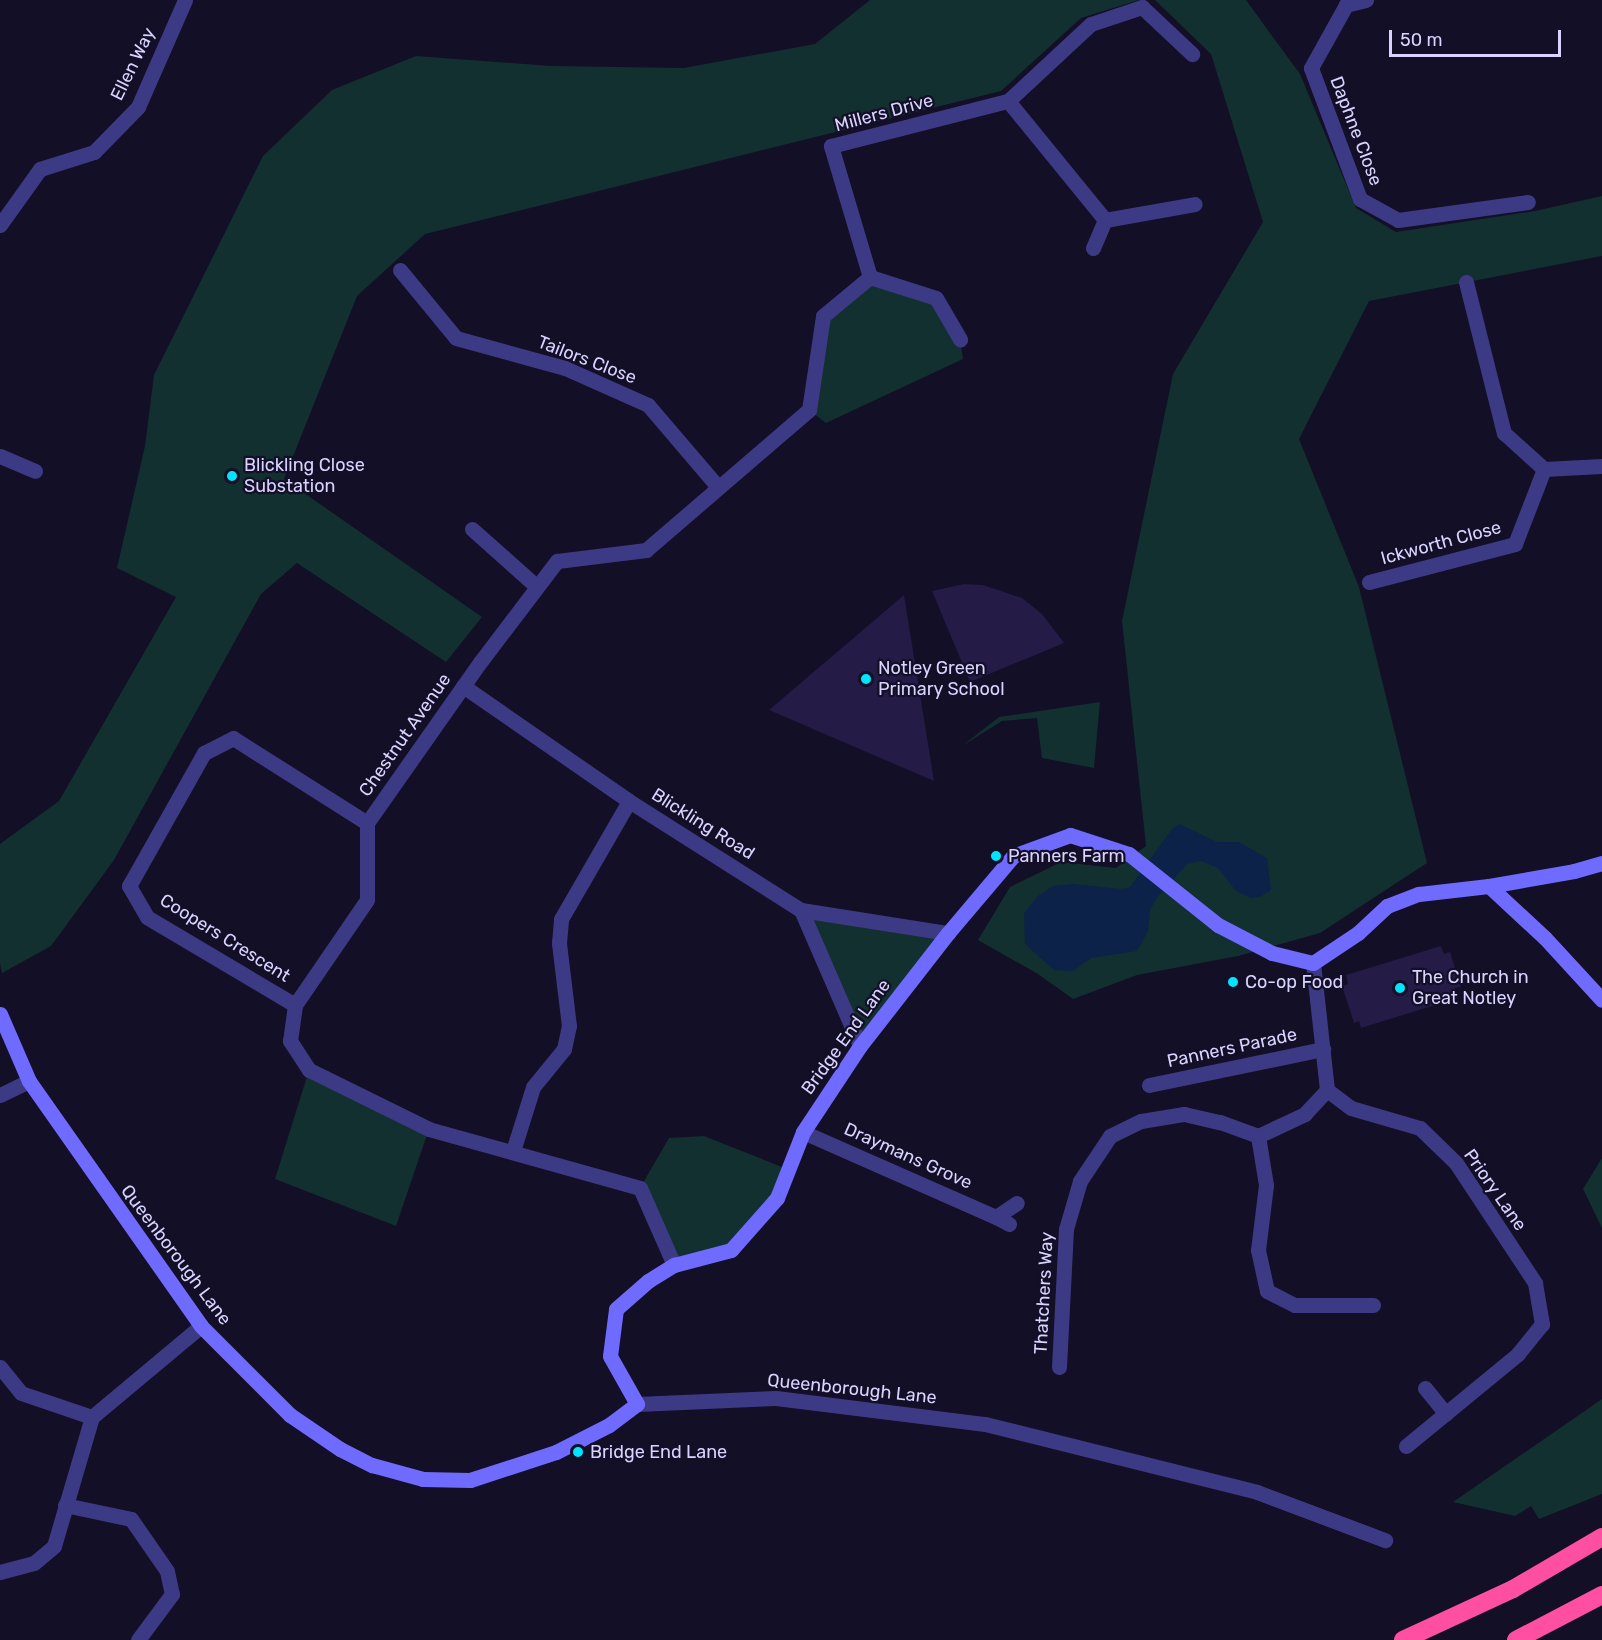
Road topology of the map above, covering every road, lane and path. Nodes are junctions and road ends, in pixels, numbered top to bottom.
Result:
1 (185, 0) edge
2 (1366, 0) edge
3 (1192, 54) dead end
4 (1008, 101) junction
5 (1528, 202) dead end
6 (1195, 204) dead end
7 (1105, 220) junction
8 (0, 225) edge
9 (1094, 248) dead end
10 (400, 270) dead end
11 (870, 277) junction
12 (1466, 282) dead end
13 (960, 339) dead end
14 (0, 456) edge
15 (1602, 466) edge
16 (1544, 469) junction
17 (35, 471) dead end
18 (718, 487) junction
19 (472, 529) dead end
20 (1369, 582) dead end
21 (537, 587) junction
22 (463, 686) junction
23 (629, 801) junction
24 (367, 823) junction
25 (1602, 863) edge
26 (1489, 886) junction
27 (801, 910) junction
28 (948, 933) junction
29 (1313, 963) junction
30 (1602, 1000) edge
31 (296, 1005) junction
32 (0, 1014) edge
33 (860, 1046) junction
34 (1323, 1049) junction
35 (29, 1081) junction
36 (1149, 1085) dead end
37 (1327, 1090) junction
38 (0, 1095) edge
39 (803, 1132) junction
40 (1258, 1136) junction
41 (513, 1151) junction
42 (1017, 1203) dead end
43 (674, 1265) junction
44 (1373, 1305) dead end
45 (201, 1326) junction
46 (0, 1367) edge
47 (1059, 1367) dead end
48 (1425, 1388) dead end
49 (637, 1404) junction
50 (1446, 1413) junction
51 (92, 1417) junction
52 (1407, 1446) dead end
53 (65, 1505) junction
54 (1602, 1537) edge
55 (1385, 1540) dead end
56 (0, 1572) edge
57 (1602, 1596) edge
58 (138, 1640) edge
59 (1403, 1640) edge
60 (1516, 1640) edge

1 - 8 street, Ellen Way
2 - 5 street, Daphne Close
3 - 4 street, Millers Drive
4 - 7 street
4 - 11 street, Millers Drive
6 - 7 street
7 - 9 street
10 - 18 street, Tailors Close
11 - 13 street
11 - 18 street, Chestnut Avenue
12 - 16 street
14 - 17 street
15 - 16 street
16 - 20 street, Ickworth Close
18 - 21 street, Chestnut Avenue
19 - 21 street
21 - 22 street, Chestnut Avenue
22 - 23 street, Blickling Road
22 - 24 street, Chestnut Avenue
23 - 27 street, Blickling Road
23 - 41 street
24 - 31 street, Chestnut Avenue
24 - 31 street, Coopers Crescent
25 - 26 street
26 - 29 street
26 - 30 street
27 - 28 street, Blickling Road
27 - 33 street
28 - 29 street, Bridge End Lane
28 - 33 street, Bridge End Lane
29 - 34 street
31 - 41 street, Chestnut Avenue
32 - 35 street, Queenborough Lane
33 - 39 street, Bridge End Lane
34 - 36 street, Panners Parade
34 - 37 street
35 - 38 street
35 - 45 street, Queenborough Lane
37 - 40 street
37 - 50 street, Priory Lane
39 - 42 street, Draymans Grove
39 - 43 street, Bridge End Lane
40 - 44 street
40 - 47 street, Thatchers Way
41 - 43 street, Chestnut Avenue
43 - 49 street, Bridge End Lane
45 - 49 street, Queenborough Lane
45 - 51 street
46 - 51 street
48 - 50 street
49 - 55 street, Queenborough Lane
50 - 52 street, Priory Lane
51 - 53 street
53 - 56 street
53 - 58 street
54 - 59 highway
57 - 60 highway

